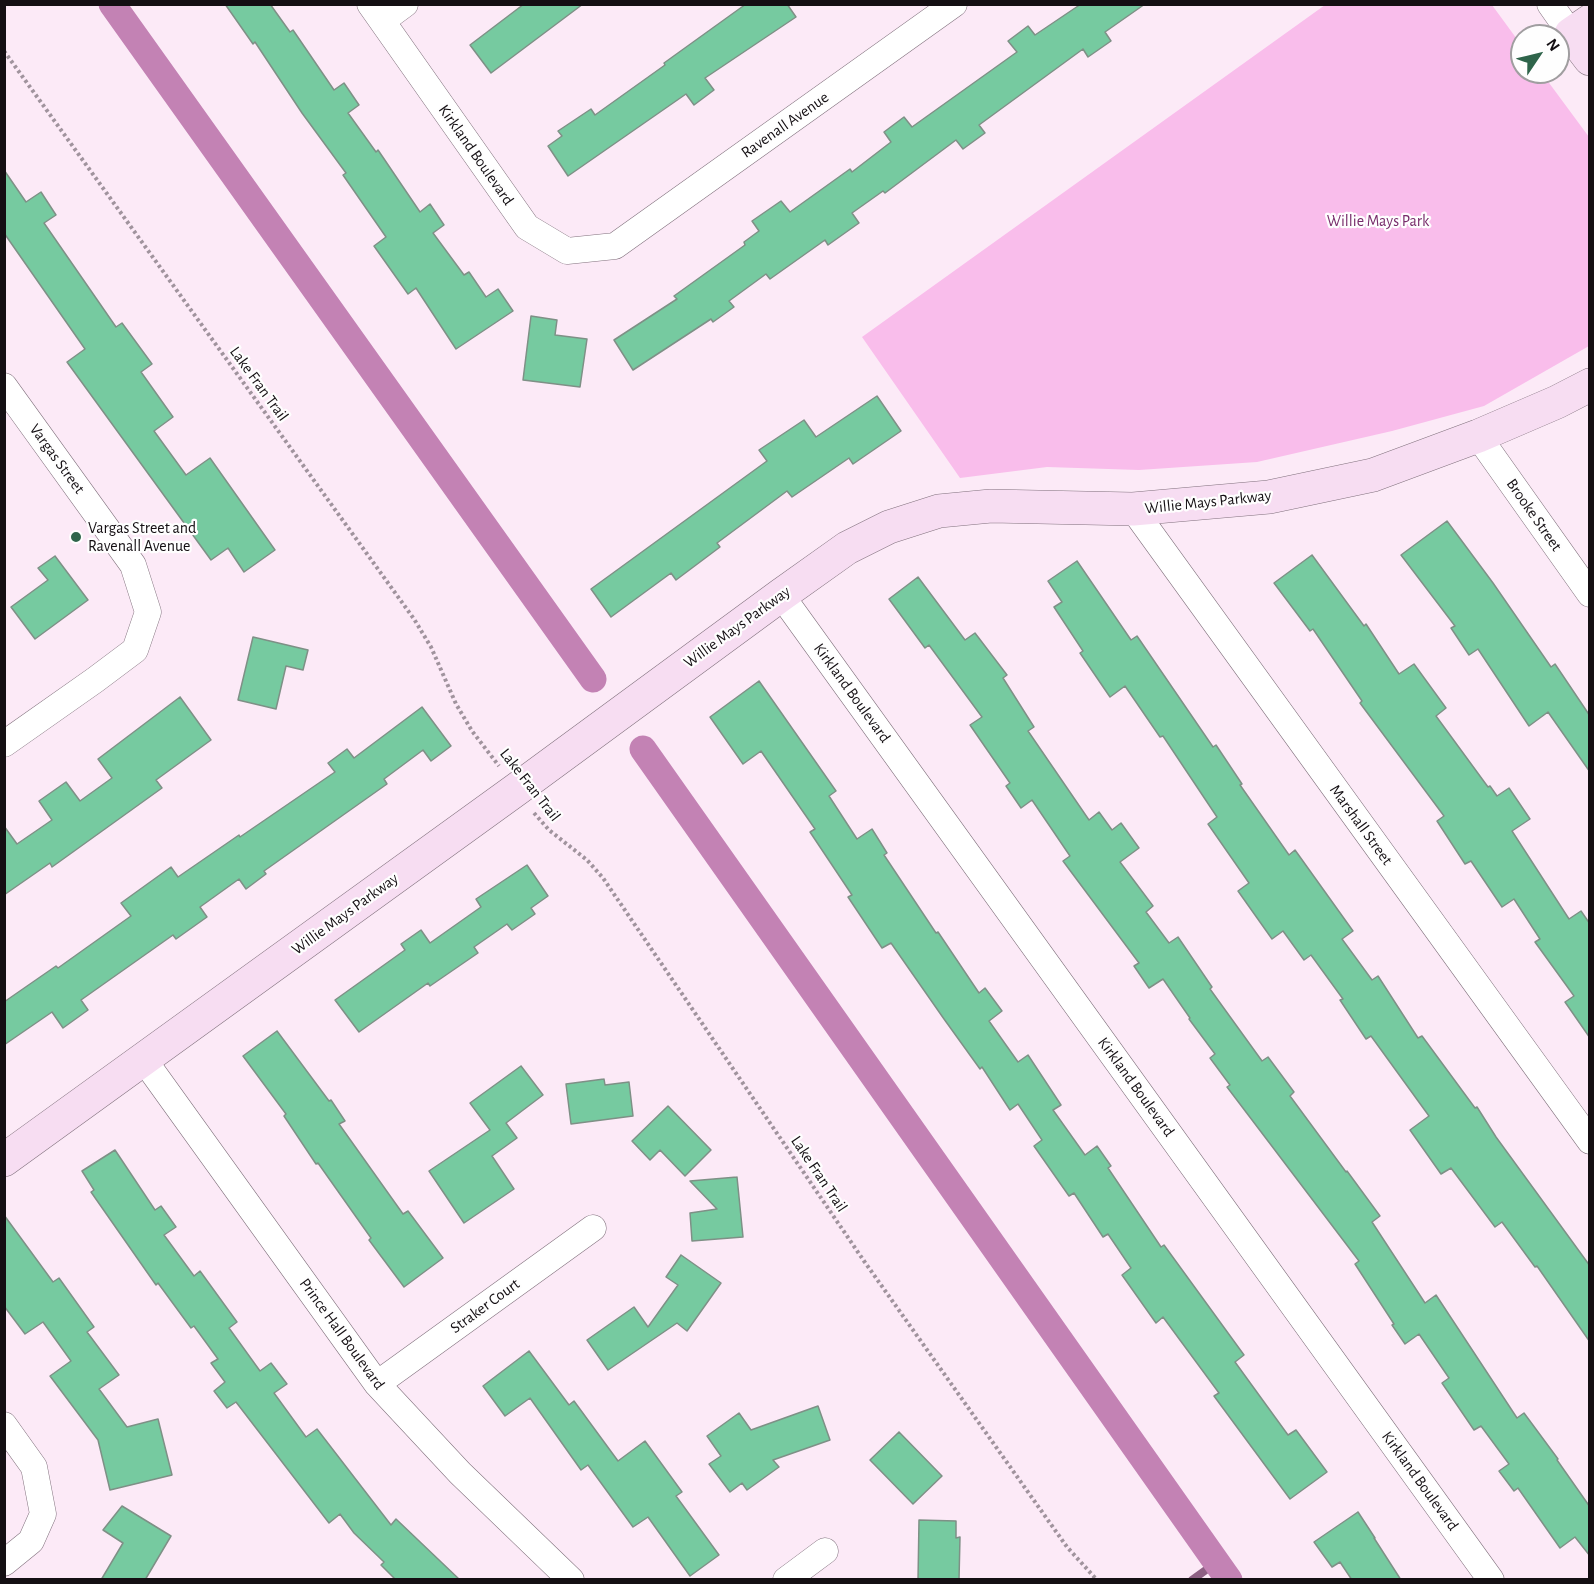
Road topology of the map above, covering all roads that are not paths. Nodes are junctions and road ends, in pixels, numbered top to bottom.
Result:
1 (405, 4) edge
2 (954, 4) edge
3 (1551, 4) edge
4 (376, 13) edge
5 (1584, 38) edge
6 (615, 246) joint
7 (1590, 385) edge
8 (4, 386) edge
9 (1478, 436) junction
10 (1133, 509) junction
11 (1590, 594) edge
12 (781, 595) junction
13 (4, 744) edge
14 (144, 1060) junction
15 (1590, 1141) edge
16 (4, 1160) edge
17 (593, 1228) dead end
18 (376, 1384) junction
19 (4, 1425) edge
20 (825, 1551) dead end
21 (4, 1563) edge
22 (572, 1580) edge
23 (786, 1580) edge
24 (1491, 1580) edge

1 - 4 street
2 - 6 street, Ravenall Avenue
3 - 5 street
4 - 6 street, Kirkland Boulevard
7 - 9 street, Willie Mays Parkway
8 - 13 street, Vargas Street
9 - 10 street, Willie Mays Parkway
9 - 11 street, Brooke Street
10 - 12 street, Willie Mays Parkway
10 - 15 street, Marshall Street
12 - 14 street, Willie Mays Parkway
12 - 24 street, Kirkland Boulevard
14 - 16 street, Willie Mays Parkway
14 - 18 street, Prince Hall Boulevard
17 - 18 street, Straker Court
18 - 22 street, Prince Hall Boulevard
19 - 21 street
20 - 23 street

